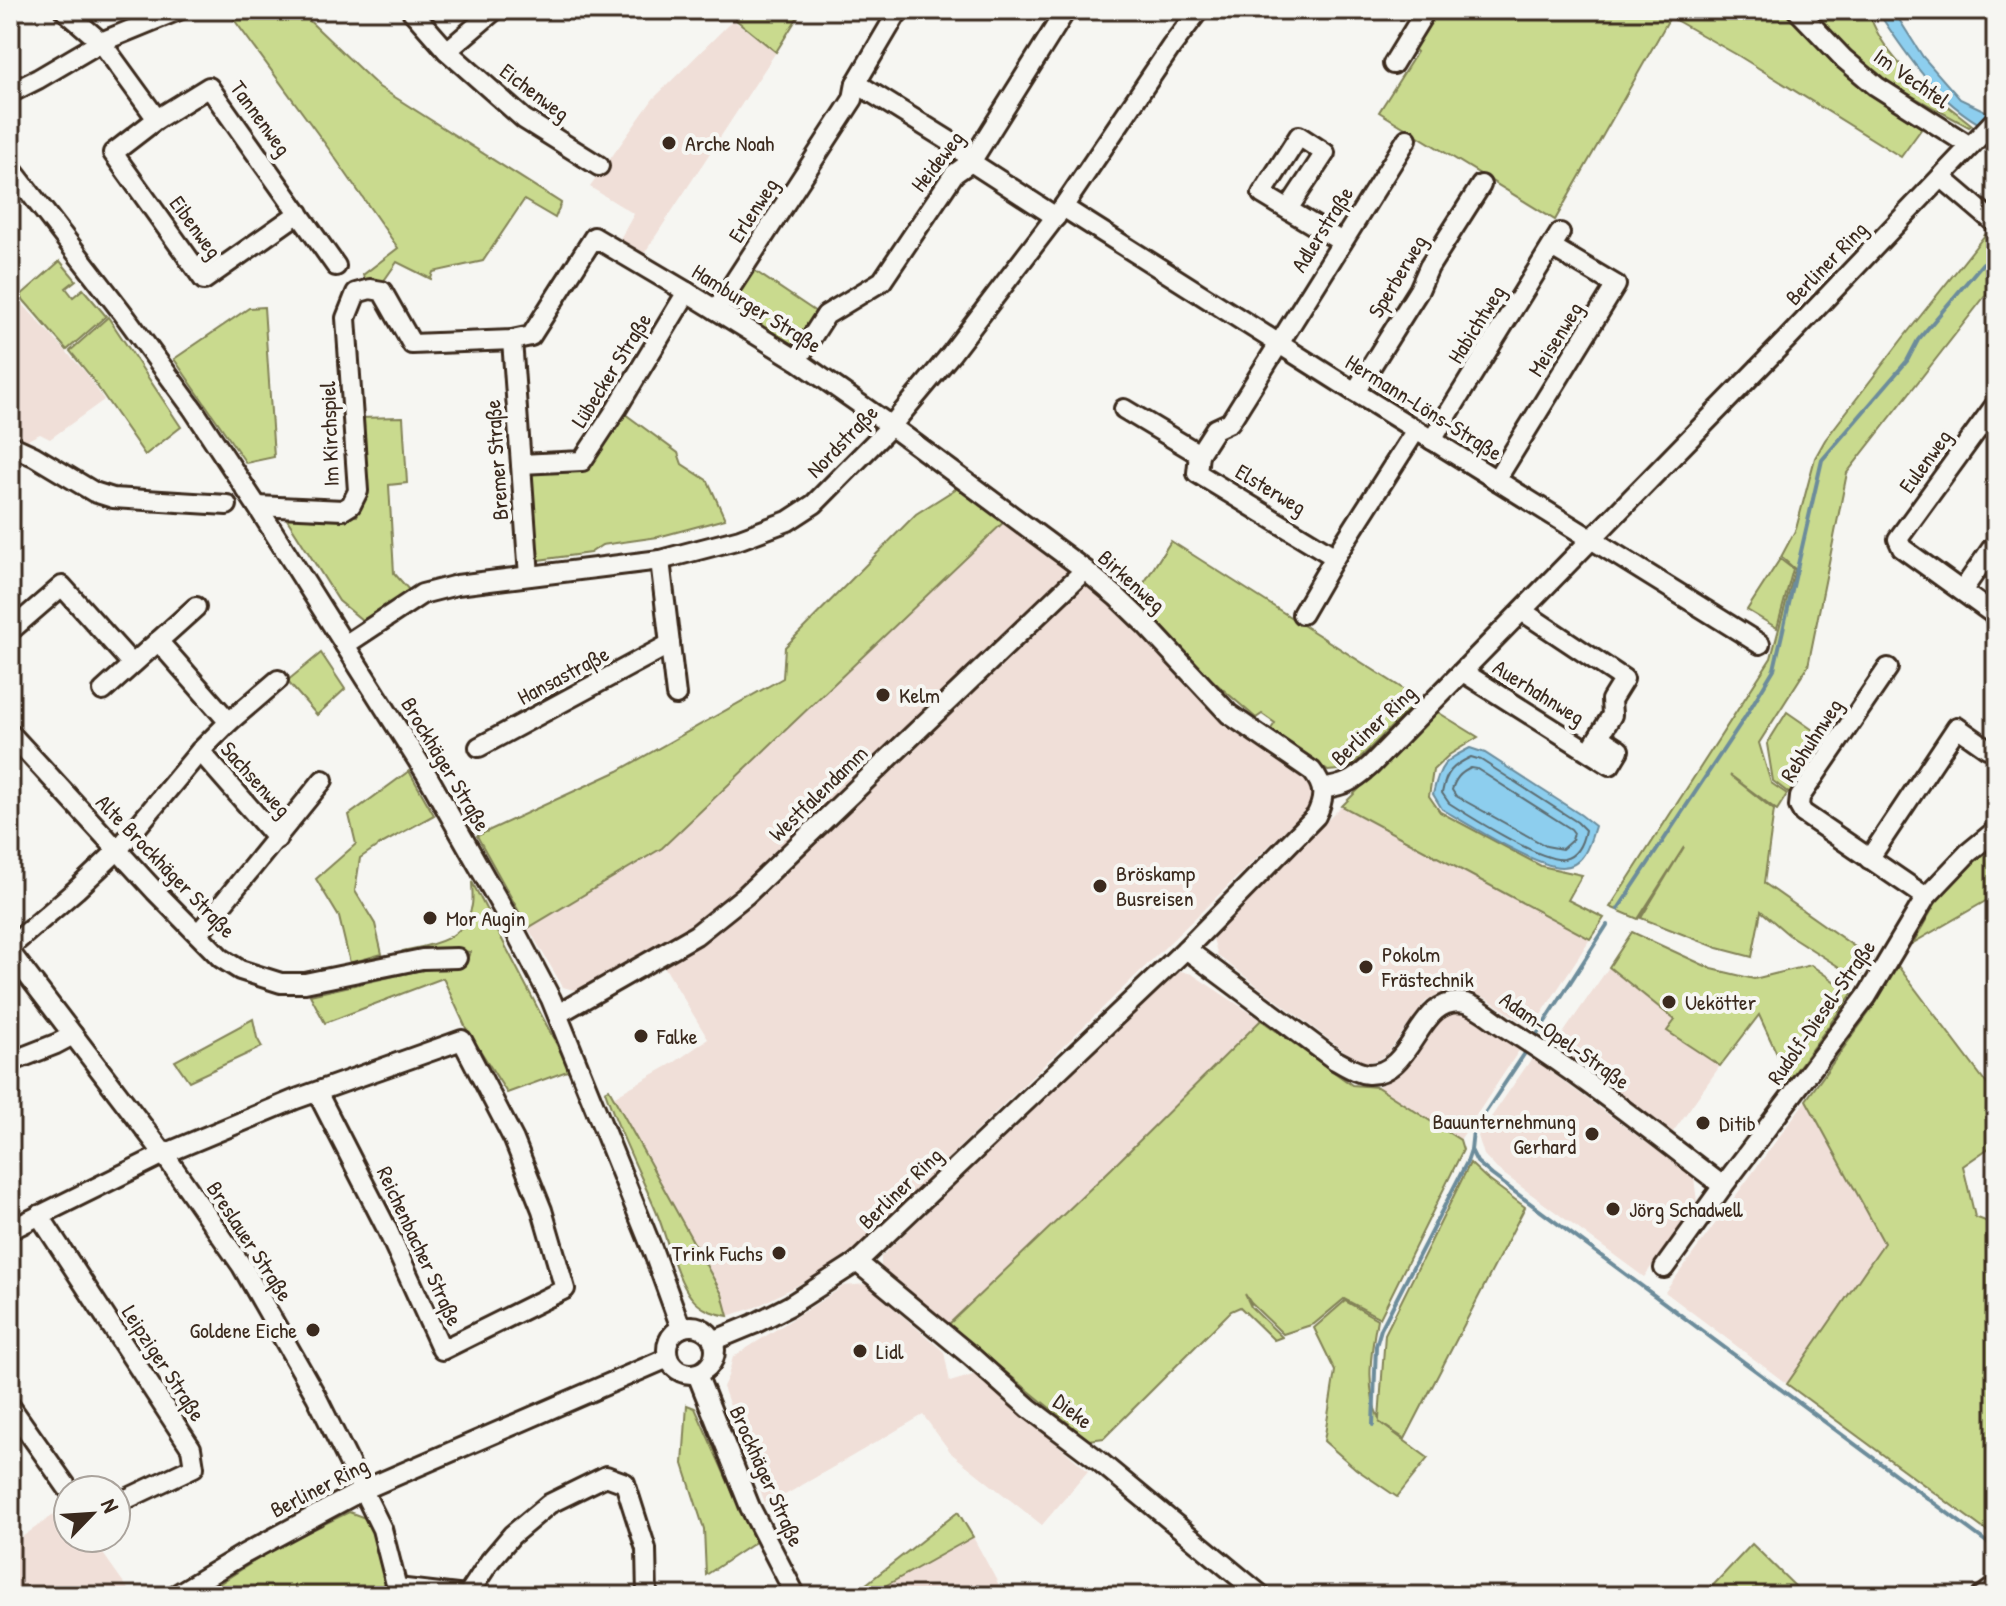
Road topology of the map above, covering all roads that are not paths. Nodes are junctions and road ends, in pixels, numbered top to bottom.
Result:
1 (64, 10) edge
2 (179, 10) edge
3 (411, 10) edge
4 (495, 10) edge
5 (899, 10) edge
6 (1066, 10) edge
7 (1426, 10) edge
8 (1797, 10) edge
9 (1190, 13) edge
10 (101, 42) junction
11 (447, 51) junction
12 (1393, 64) dead end
13 (38, 79) junction
14 (856, 83) junction
15 (10, 93) edge
16 (10, 107) edge
17 (157, 119) junction
18 (1996, 119) edge
19 (1407, 139) dead end
20 (1975, 140) junction
21 (971, 162) junction
22 (599, 166) dead end
23 (10, 167) edge
24 (1941, 177) junction
25 (1481, 185) dead end
26 (10, 188) edge
27 (1288, 209) dead end
28 (1060, 212) junction
29 (299, 213) junction
30 (1996, 224) edge
31 (1556, 240) joint
32 (1342, 242) junction
33 (336, 266) dead end
34 (89, 270) junction
35 (687, 292) junction
36 (716, 310) junction
37 (512, 340) junction
38 (1279, 345) junction
39 (797, 360) junction
40 (1355, 392) junction
41 (1996, 404) edge
42 (1124, 409) dead end
43 (891, 426) junction
44 (1416, 430) junction
45 (1432, 440) junction
46 (10, 445) edge
47 (1199, 454) junction
48 (517, 477) junction
49 (1496, 480) junction
50 (227, 505) dead end
51 (257, 506) junction
52 (1590, 540) junction
53 (1992, 548) dead end
54 (1335, 557) junction
55 (660, 560) junction
56 (1085, 570) junction
57 (529, 576) junction
58 (1962, 591) junction
59 (196, 607) dead end
60 (1522, 611) junction
61 (1302, 614) dead end
62 (1996, 616) edge
63 (10, 631) edge
64 (158, 641) junction
65 (670, 644) junction
66 (1760, 644) dead end
67 (345, 645) junction
68 (132, 664) junction
69 (1888, 668) dead end
70 (1463, 672) junction
71 (278, 680) dead end
72 (103, 691) dead end
73 (676, 695) dead end
74 (229, 722) junction
75 (10, 733) edge
76 (479, 747) dead end
77 (1987, 748) dead end
78 (200, 751) junction
79 (323, 780) dead end
80 (1322, 789) junction
81 (1996, 830) edge
82 (277, 839) junction
83 (117, 851) junction
84 (1869, 859) junction
85 (1926, 897) junction
86 (198, 934) junction
87 (10, 949) edge
88 (1186, 949) junction
89 (457, 958) dead end
90 (558, 1014) junction
91 (73, 1035) junction
92 (10, 1062) edge
93 (317, 1092) junction
94 (164, 1154) junction
95 (1723, 1186) junction
96 (39, 1215) junction
97 (10, 1230) edge
98 (857, 1262) junction
99 (1664, 1268) dead end
100 (681, 1328) junction
101 (713, 1341) junction
102 (668, 1358) junction
103 (697, 1374) junction
104 (10, 1406) edge
105 (58, 1474) edge
106 (363, 1490) junction
107 (132, 1496) edge
108 (1996, 1586) edge
109 (396, 1592) edge
110 (174, 1596) edge
111 (467, 1596) edge
112 (647, 1596) edge
113 (796, 1596) edge
114 (1262, 1596) edge
115 (1982, 1596) edge

1 - 10 street
2 - 10 street
3 - 11 street, Eichenweg
4 - 11 street
5 - 14 street, Erlenweg
6 - 21 street, Heideweg
7 - 12 street
8 - 20 street, Im Vechtel
9 - 28 street, Nordstraße
10 - 13 street
10 - 17 street
11 - 22 street, Eichenweg
13 - 15 street
13 - 16 street
14 - 21 street, Hermann-Löns-Straße
14 - 36 street, Erlenweg
17 - 29 street, Tannenweg
17 - 29 street, Eibenweg
18 - 20 street, Berliner Ring
19 - 32 street, Adlerstraße
20 - 24 street, Berliner Ring
21 - 28 street, Hermann-Löns-Straße
21 - 39 street, Heideweg
23 - 34 street, Brockhäger Straße
24 - 30 street
24 - 52 street, Berliner Ring
25 - 40 street, Sperberweg
26 - 34 street, Brockhäger Straße
27 - 32 street
28 - 38 street, Hermann-Löns-Straße
28 - 43 street, Nordstraße
29 - 33 street, Tannenweg
31 - 45 street, Habichtweg
31 - 49 street, Meisenweg
32 - 38 street, Adlerstraße
34 - 51 street, Brockhäger Straße
35 - 36 street, Hamburger Straße
35 - 37 street, Hamburger Straße
35 - 48 street, Lübecker Straße
36 - 39 street, Hamburger Straße
37 - 48 street, Bremer Straße
37 - 51 street, Im Kirchspiel
38 - 40 street, Hermann-Löns-Straße
38 - 47 street
39 - 43 street, Hamburger Straße
40 - 44 street, Hermann-Löns-Straße
41 - 58 street, Eulenweg
42 - 47 street
43 - 55 street, Nordstraße
43 - 56 street, Birkenweg
44 - 45 street, Hermann-Löns-Straße
44 - 54 street
45 - 49 street, Hermann-Löns-Straße
46 - 50 street
47 - 54 street, Elsterweg
48 - 57 street, Bremer Straße
49 - 52 street, Hermann-Löns-Straße
51 - 67 street, Brockhäger Straße
52 - 60 street, Berliner Ring
52 - 66 street, Hermann-Löns-Straße
53 - 58 street
54 - 61 street
55 - 57 street, Nordstraße
55 - 65 street
56 - 80 street, Birkenweg
56 - 90 street, Westfalendamm
57 - 67 street, Nordstraße
58 - 62 street
59 - 64 street
60 - 70 street, Berliner Ring
60 - 70 street, Auerhahnweg
63 - 68 street
64 - 68 street
64 - 74 street
65 - 73 street
65 - 76 street, Hansastraße
67 - 90 street, Brockhäger Straße
68 - 72 street
69 - 84 street, Rebhuhnweg
70 - 80 street, Berliner Ring
71 - 74 street, Sachsenweg
74 - 78 street, Sachsenweg
75 - 83 street, Alte Brockhäger Straße
77 - 84 street
78 - 82 street, Sachsenweg
78 - 83 street, Sachsenweg
79 - 82 street
80 - 88 street, Berliner Ring
81 - 85 street, Rudolf-Diesel-Straße
82 - 86 street
83 - 86 street, Alte Brockhäger Straße
83 - 87 street, Sachsenweg
84 - 85 street, Rebhuhnweg
85 - 95 street, Rudolf-Diesel-Straße
86 - 89 street, Alte Brockhäger Straße
87 - 91 street, Breslauer Straße
88 - 95 street, Adam-Opel-Straße
88 - 98 street, Berliner Ring
90 - 100 street, Brockhäger Straße
91 - 92 street
91 - 94 street, Breslauer Straße
93 - 93 street, Reichenbacher Straße
93 - 94 street, Reichenbacher Straße
94 - 96 street, Reichenbacher Straße
94 - 106 street, Breslauer Straße
95 - 99 street, Rudolf-Diesel-Straße
96 - 97 street, Reichenbacher Straße
96 - 107 street, Leipziger Straße
98 - 101 street, Berliner Ring
98 - 114 street, Dieke
100 - 101 street
100 - 102 street
101 - 103 street
102 - 103 street
102 - 106 street, Berliner Ring
103 - 113 street, Brockhäger Straße
104 - 105 street
106 - 109 street, Breslauer Straße
106 - 110 street, Berliner Ring
108 - 115 street
109 - 111 street
111 - 112 street

